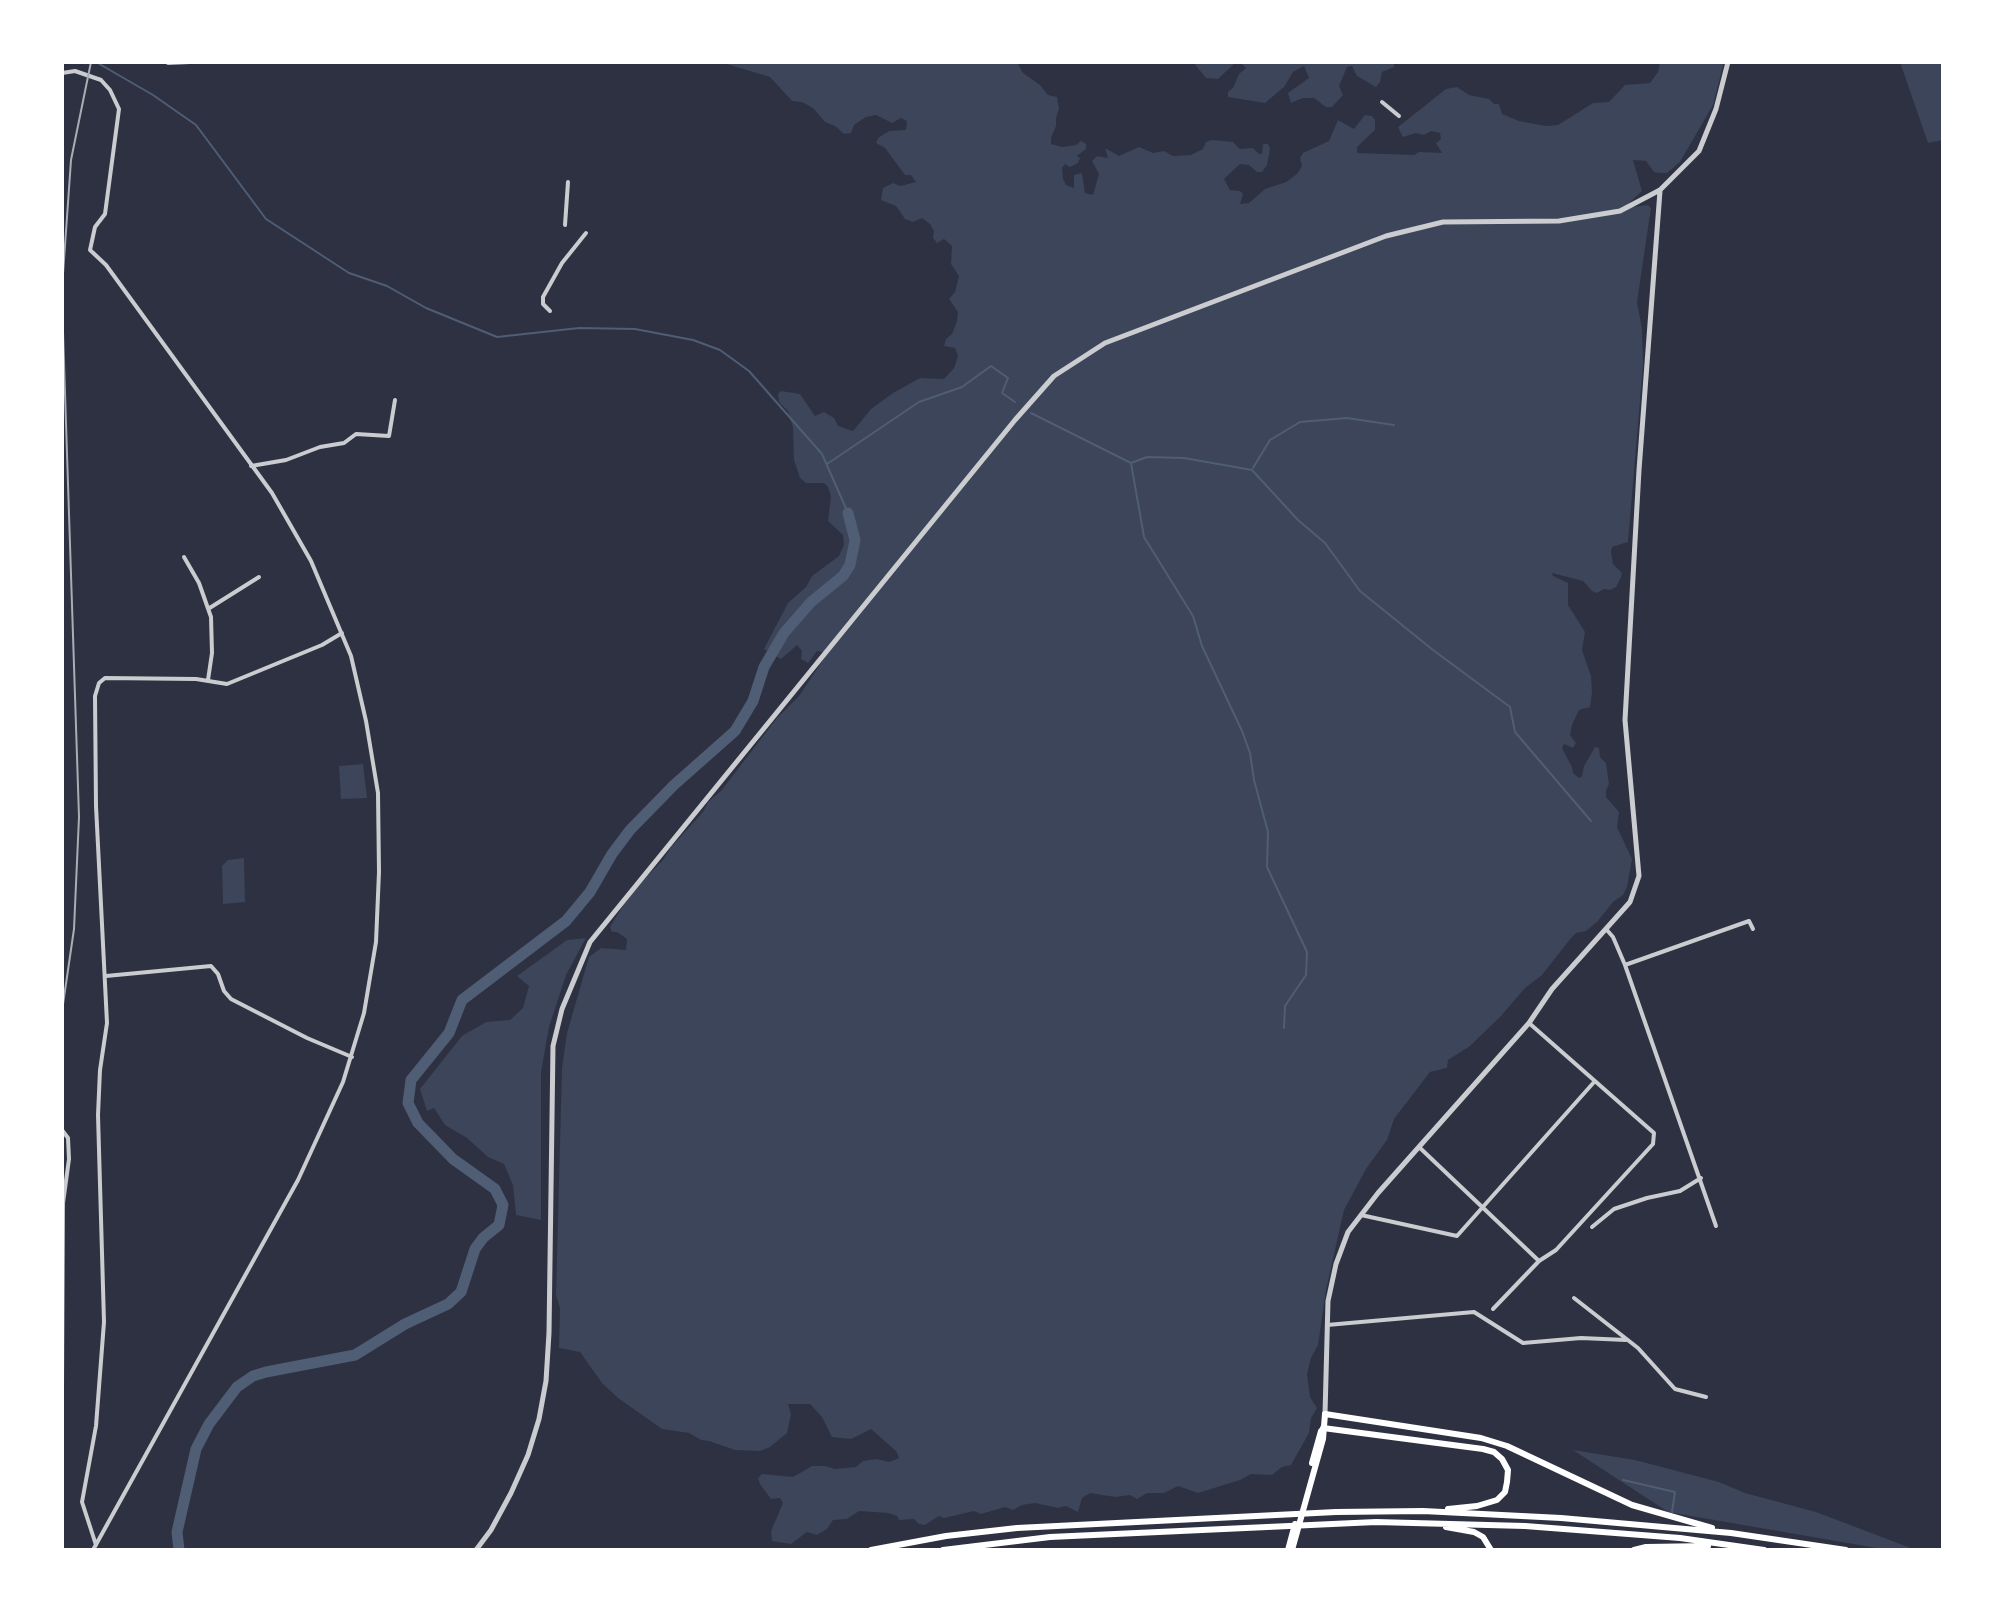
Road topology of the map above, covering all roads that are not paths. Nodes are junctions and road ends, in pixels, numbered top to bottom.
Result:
1 (190, 62) edge
2 (1728, 62) edge
3 (168, 63) edge
4 (62, 73) edge
5 (1382, 102) dead end
6 (1399, 116) dead end
7 (568, 182) dead end
8 (1660, 190) junction
9 (565, 225) dead end
10 (586, 233) dead end
11 (550, 311) dead end
12 (395, 400) dead end
13 (251, 466) junction
14 (184, 557) dead end
15 (259, 577) dead end
16 (208, 609) junction
17 (342, 633) junction
18 (208, 681) junction
19 (1606, 929) junction
20 (1753, 929) dead end
21 (1625, 965) junction
22 (106, 976) junction
23 (1529, 1023) junction
24 (352, 1057) junction
25 (1595, 1081) junction
26 (62, 1130) edge
27 (1419, 1147) junction
28 (1701, 1178) junction
29 (1483, 1207) junction
30 (1361, 1215) junction
31 (1716, 1226) dead end
32 (1592, 1227) dead end
33 (1539, 1261) junction
34 (1574, 1298) dead end
35 (1493, 1309) dead end
36 (1326, 1325) junction
37 (1626, 1340) junction
38 (62, 1388) edge
39 (1706, 1397) dead end
40 (1325, 1414) junction
41 (1323, 1428) junction
42 (1423, 1511) junction
43 (1423, 1523) junction
44 (1731, 1533) junction
45 (1728, 1546) junction
46 (94, 1547) edge
47 (476, 1550) edge
48 (871, 1550) edge
49 (943, 1550) edge
50 (1290, 1550) edge
51 (1491, 1550) edge
52 (1634, 1550) edge
53 (1764, 1550) edge
54 (1846, 1550) edge

1 - 3 street
2 - 8 street
4 - 13 street
5 - 6 street
7 - 9 street
8 - 19 street
8 - 47 street
10 - 11 street
12 - 13 street
13 - 17 street
14 - 16 street
15 - 16 street
16 - 18 street
17 - 18 street
17 - 24 street
18 - 22 street
19 - 21 street
19 - 23 street
20 - 21 street
21 - 28 street
22 - 24 street
22 - 46 street
23 - 25 street
23 - 27 street
24 - 46 street
25 - 29 street
25 - 33 street
26 - 38 street
27 - 29 street
27 - 30 street
28 - 31 street
28 - 32 street
29 - 30 street
29 - 33 street
30 - 36 street
33 - 35 street
34 - 37 street
36 - 37 street
36 - 40 street
37 - 39 street
40 - 41 main road
40 - 44 main road
41 - 42 main road
41 - 50 main road
42 - 44 main road
42 - 48 main road
43 - 45 main road
43 - 49 main road
43 - 51 main road
44 - 54 main road
45 - 52 main road
45 - 53 main road

